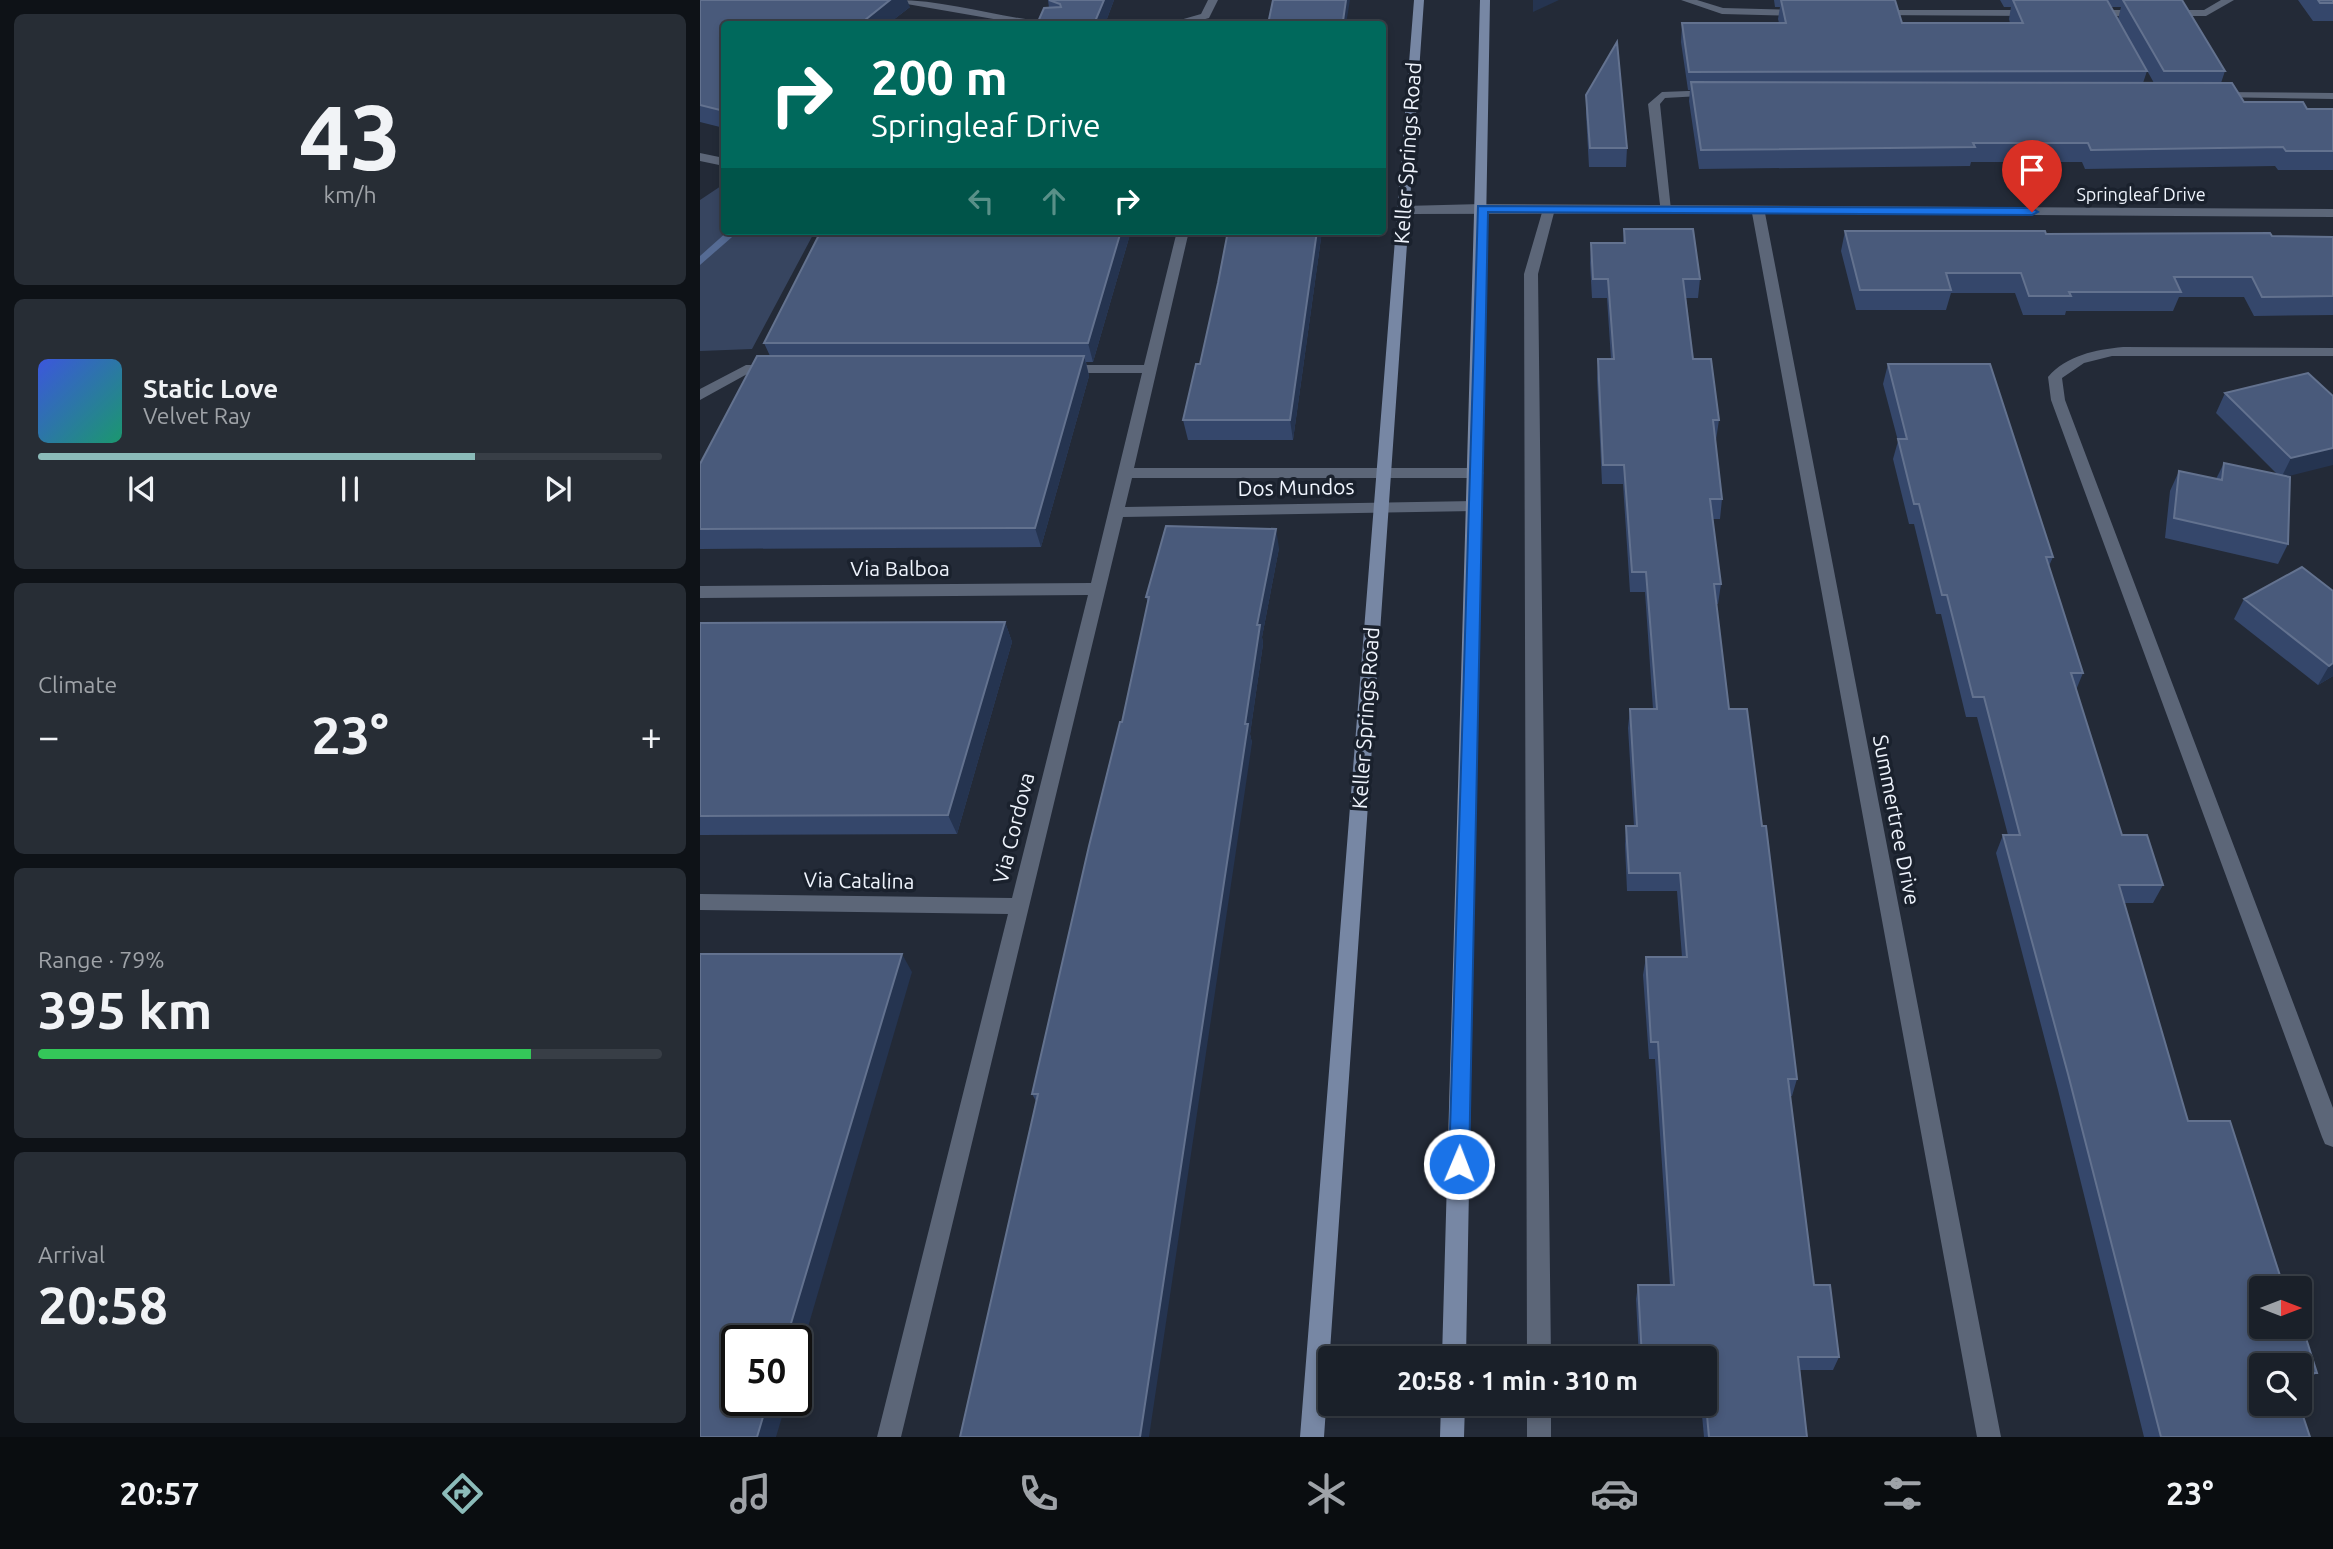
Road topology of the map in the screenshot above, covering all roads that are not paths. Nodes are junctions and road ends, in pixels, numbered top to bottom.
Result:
1 (901, 0) edge
2 (1213, 0) edge
3 (1419, 0) edge
4 (1485, 0) edge
5 (1686, 0) edge
6 (1941, 0) edge
7 (2099, 0) edge
8 (2229, 0) edge
9 (1808, 13) edge
10 (1863, 13) edge
11 (1946, 13) junction
12 (2040, 13) edge
13 (2080, 13) edge
14 (2106, 13) junction
15 (1021, 21) edge
16 (1188, 21) edge
17 (2113, 25) edge
18 (1733, 93) edge
19 (2207, 95) edge
20 (2333, 96) edge
21 (700, 157) edge
22 (721, 161) edge
23 (1482, 208) junction
24 (1549, 209) junction
25 (1404, 210) junction
26 (1665, 210) junction
27 (1758, 211) junction
28 (2333, 213) edge
29 (1182, 235) edge
30 (2333, 352) edge
31 (788, 369) edge
32 (1053, 369) edge
33 (1150, 369) junction
34 (700, 395) edge
35 (1384, 472) junction
36 (1126, 473) junction
37 (1476, 473) junction
38 (1475, 506) junction
39 (1381, 508) junction
40 (1117, 512) junction
41 (1099, 589) junction
42 (700, 592) edge
43 (700, 902) edge
44 (1018, 906) junction
45 (2333, 1137) edge
46 (1454, 1346) edge
47 (1539, 1346) edge
48 (1453, 1416) edge
49 (1539, 1416) edge
50 (889, 1437) edge
51 (1312, 1437) edge
52 (1452, 1437) edge
53 (1539, 1437) edge
54 (1989, 1437) edge

1 - 15 street
2 - 16 street
3 - 25 main road, Keller Springs Road
4 - 23 main road
5 - 9 street
6 - 11 street
7 - 14 street
8 - 14 street
10 - 11 street
11 - 12 street
13 - 14 street
14 - 17 street
18 - 26 street
19 - 20 street
21 - 22 street
23 - 24 street, Springleaf Drive
23 - 25 street, Springleaf Drive
23 - 37 main road
24 - 26 street, Springleaf Drive
24 - 47 street
25 - 35 main road, Keller Springs Road
26 - 27 street, Springleaf Drive
27 - 28 street, Springleaf Drive
27 - 54 street, Summertree Drive
29 - 33 street, Via Cordova
30 - 45 street
31 - 34 street
32 - 33 street
33 - 36 street, Via Cordova
35 - 36 street, Dos Mundos
35 - 37 street, Dos Mundos
35 - 39 main road, Keller Springs Road
36 - 40 street, Via Cordova
37 - 38 main road
38 - 39 street, Dos Mundos
38 - 46 main road
39 - 40 street, Dos Mundos
39 - 51 main road, Keller Springs Road
40 - 41 street, Via Cordova
41 - 42 street, Via Balboa
41 - 44 street, Via Cordova
43 - 44 street, Via Catalina
44 - 50 street, Via Cordova
48 - 52 main road
49 - 53 street

